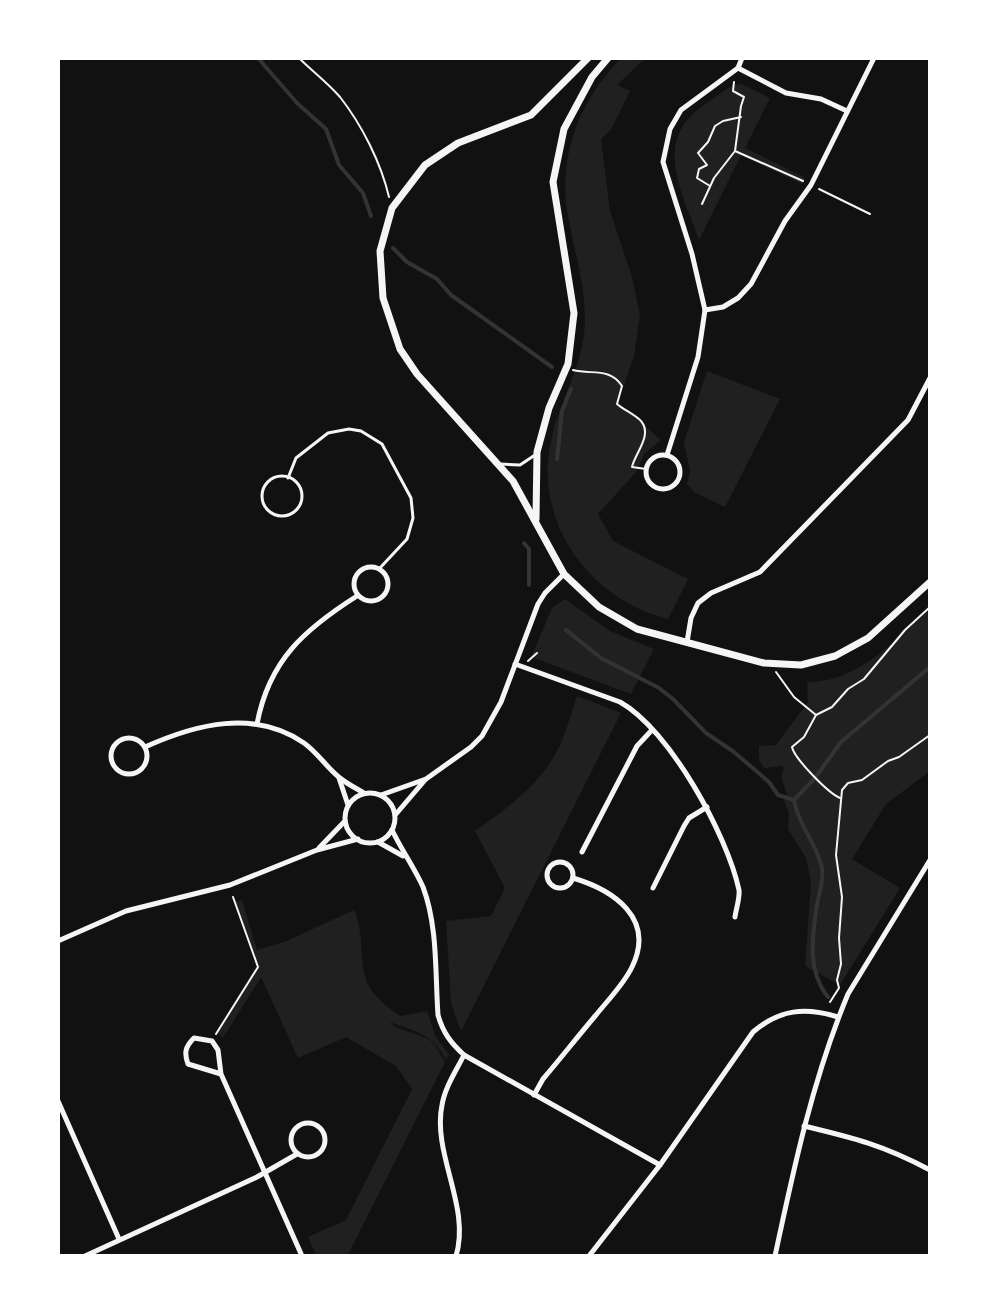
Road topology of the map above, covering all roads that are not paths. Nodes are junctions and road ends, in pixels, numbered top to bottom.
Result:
1 (588, 58) edge
2 (608, 58) edge
3 (742, 58) edge
4 (874, 58) edge
5 (738, 68) junction
6 (847, 111) junction
7 (705, 310) junction
8 (930, 378) edge
9 (537, 452) junction
10 (667, 454) junction
11 (498, 464) junction
12 (288, 478) junction
13 (537, 519) junction
14 (378, 568) junction
15 (564, 574) junction
16 (930, 582) edge
17 (357, 596) junction
18 (687, 642) junction
19 (515, 664) junction
20 (257, 724) junction
21 (652, 730) junction
22 (145, 747) junction
23 (339, 778) junction
24 (426, 779) junction
25 (364, 793) junction
26 (381, 795) junction
27 (348, 806) junction
28 (707, 807) junction
29 (396, 814) junction
30 (345, 821) junction
31 (392, 830) junction
32 (358, 839) junction
33 (378, 842) junction
34 (317, 850) junction
35 (582, 852) dead end
36 (404, 857) junction
37 (930, 860) edge
38 (573, 878) junction
39 (652, 888) dead end
40 (735, 917) dead end
41 (58, 941) edge
42 (838, 1017) junction
43 (464, 1055) junction
44 (220, 1074) junction
45 (534, 1095) junction
46 (58, 1101) edge
47 (804, 1126) junction
48 (297, 1154) junction
49 (660, 1165) junction
50 (930, 1170) edge
51 (265, 1173) junction
52 (119, 1239) junction
53 (85, 1256) edge
54 (302, 1256) edge
55 (456, 1256) edge
56 (590, 1256) edge
57 (775, 1256) edge

1 - 11 street
2 - 9 street
3 - 5 street
4 - 6 street
5 - 6 street
5 - 7 street
6 - 7 street
7 - 10 street
8 - 18 street
9 - 11 lane
9 - 13 street
10 - 10 street
11 - 13 street
12 - 12 lane
12 - 14 lane
13 - 15 street
14 - 17 street
14 - 17 street
15 - 18 street
15 - 19 street
16 - 18 street
17 - 20 street
19 - 21 street
19 - 24 street
20 - 22 street
20 - 23 street
21 - 28 street
21 - 35 street
22 - 22 street
23 - 25 street
23 - 27 street
24 - 26 street
24 - 29 street
25 - 26 street
25 - 27 street
26 - 29 street
27 - 30 street
28 - 39 street
28 - 40 street
29 - 31 street
30 - 32 street
30 - 34 street
31 - 33 street
31 - 36 street
32 - 33 street
32 - 34 street
33 - 36 street
34 - 41 street
36 - 43 street
37 - 42 street
38 - 38 street
38 - 45 street
42 - 47 street
42 - 49 street
43 - 45 street
43 - 55 street
44 - 44 street
44 - 51 street
45 - 49 street
46 - 52 street
47 - 50 street
47 - 57 street
48 - 48 street
48 - 51 street
49 - 56 street
51 - 52 street
51 - 54 street
52 - 53 street

